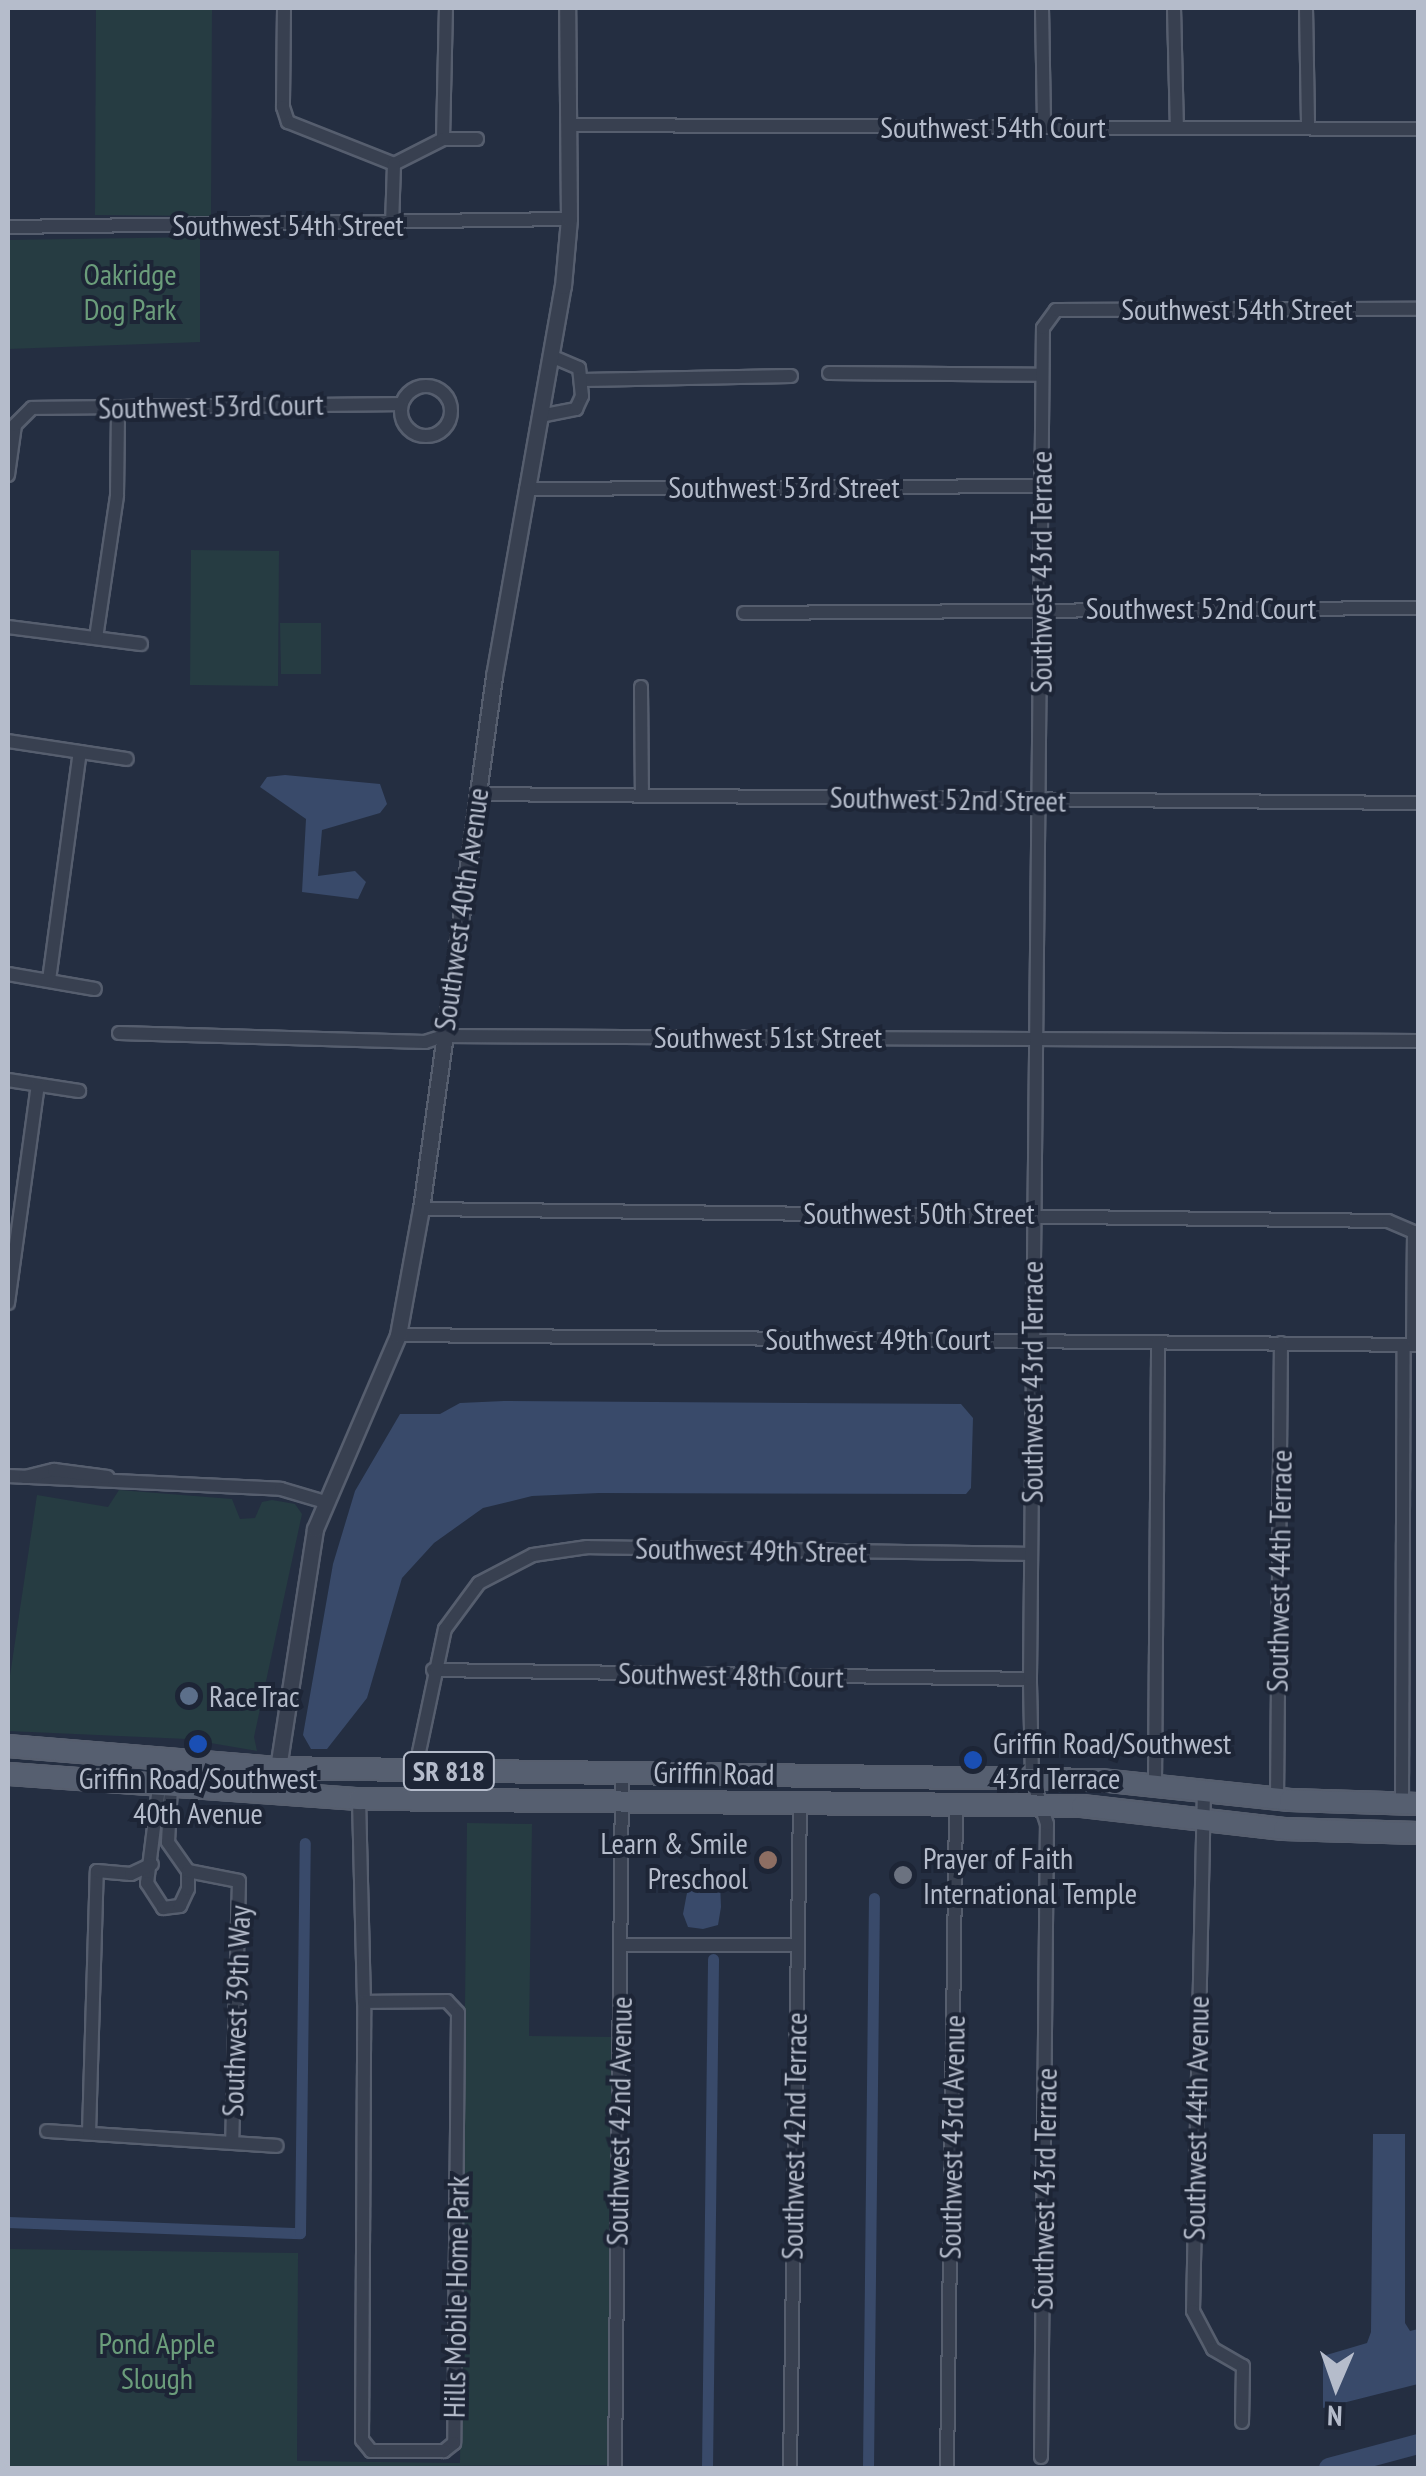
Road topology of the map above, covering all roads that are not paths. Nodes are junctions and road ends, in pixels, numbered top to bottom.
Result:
1 (284, 8) edge
2 (446, 8) edge
3 (567, 8) edge
4 (1042, 8) edge
5 (1174, 8) edge
6 (1306, 8) edge
7 (568, 125) junction
8 (1308, 126) junction
9 (1044, 127) junction
10 (1177, 128) junction
11 (1418, 129) edge
12 (477, 138) dead end
13 (443, 139) junction
14 (394, 164) junction
15 (569, 219) junction
16 (392, 224) junction
17 (8, 227) edge
18 (1418, 309) edge
19 (1056, 310) joint
20 (551, 356) junction
21 (829, 373) dead end
22 (1042, 375) junction
23 (791, 376) dead end
24 (582, 380) junction
25 (402, 404) dead end
26 (118, 407) junction
27 (540, 416) junction
28 (8, 475) edge
29 (1042, 486) junction
30 (526, 488) junction
31 (1042, 608) junction
32 (1418, 608) edge
33 (744, 614) dead end
34 (8, 626) edge
35 (96, 638) junction
36 (140, 644) dead end
37 (641, 686) dead end
38 (8, 741) edge
39 (80, 752) junction
40 (127, 759) dead end
41 (477, 794) junction
42 (642, 795) junction
43 (1039, 801) junction
44 (1418, 802) edge
45 (8, 974) edge
46 (48, 980) junction
47 (95, 989) dead end
48 (119, 1033) dead end
49 (443, 1036) junction
50 (1039, 1038) junction
51 (1418, 1040) edge
52 (8, 1080) edge
53 (38, 1085) junction
54 (79, 1091) dead end
55 (8, 1174) edge
56 (26, 1176) junction
57 (422, 1210) junction
58 (1033, 1214) junction
59 (10, 1268) edge
60 (8, 1303) edge
61 (398, 1336) junction
62 (1032, 1340) junction
63 (1158, 1342) junction
64 (1281, 1343) junction
65 (1412, 1345) edge
66 (12, 1477) edge
67 (325, 1502) junction
68 (1031, 1554) junction
69 (433, 1670) junction
70 (1030, 1680) junction
71 (8, 1746) edge
72 (275, 1768) junction
73 (415, 1771) junction
74 (8, 1774) edge
75 (622, 1774) junction
76 (1032, 1778) junction
77 (1155, 1784) junction
78 (165, 1787) junction
79 (1204, 1790) junction
80 (274, 1794) junction
81 (359, 1799) junction
82 (1276, 1800) junction
83 (622, 1802) junction
84 (800, 1804) junction
85 (1410, 1804) edge
86 (956, 1805) junction
87 (1040, 1805) junction
88 (1202, 1819) junction
89 (1418, 1833) edge
90 (152, 1864) junction
91 (188, 1871) junction
92 (131, 1874) junction
93 (206, 1878) junction
94 (150, 1890) junction
95 (187, 1893) junction
96 (622, 1945) junction
97 (797, 1945) junction
98 (364, 2002) junction
99 (46, 2131) dead end
100 (88, 2133) junction
101 (232, 2142) junction
102 (278, 2146) dead end
103 (1242, 2422) dead end
104 (1041, 2457) dead end
105 (615, 2468) edge
106 (790, 2468) edge
107 (947, 2468) edge

1 - 14 street
2 - 13 street
3 - 7 street, Southwest 40th Avenue
4 - 9 street
5 - 10 street
6 - 8 street
7 - 9 street, Southwest 54th Court
7 - 15 street, Southwest 40th Avenue
8 - 10 street, Southwest 54th Court
8 - 11 street, Southwest 54th Court
9 - 10 street, Southwest 54th Court
12 - 13 street
13 - 14 street
14 - 16 street
15 - 16 street, Southwest 54th Street
15 - 20 street, Southwest 40th Avenue
16 - 17 street, Southwest 54th Street
18 - 19 street, Southwest 54th Street
19 - 22 street, Southwest 43rd Terrace
20 - 24 street
20 - 27 street, Southwest 40th Avenue
21 - 22 street
22 - 29 street, Southwest 43rd Terrace
23 - 24 street
24 - 27 street
25 - 26 street, Southwest 53rd Court
26 - 28 street, Southwest 53rd Court
26 - 35 street
27 - 30 street, Southwest 40th Avenue
29 - 30 street, Southwest 53rd Street
29 - 31 street, Southwest 43rd Terrace
30 - 41 street, Southwest 40th Avenue
31 - 32 street, Southwest 52nd Court
31 - 33 street, Southwest 52nd Court
31 - 43 street, Southwest 43rd Terrace
34 - 35 street
35 - 36 street
37 - 42 street
38 - 39 street
39 - 40 street
39 - 46 street
41 - 42 street, Southwest 52nd Street
41 - 49 street, Southwest 40th Avenue
42 - 43 street, Southwest 52nd Street
43 - 44 street, Southwest 52nd Street
43 - 50 street, Southwest 43rd Terrace
45 - 46 street
46 - 47 street
48 - 49 street, Southwest 51st Street
49 - 50 street, Southwest 51st Street
49 - 57 street, Southwest 40th Avenue
50 - 51 street, Southwest 51st Street
50 - 58 street, Southwest 43rd Terrace
52 - 53 street
53 - 54 street
53 - 56 street
55 - 56 street
56 - 59 street
57 - 58 street, Southwest 50th Street
57 - 61 street, Southwest 40th Avenue
58 - 62 street, Southwest 43rd Terrace
58 - 65 street, Southwest 50th Street
59 - 60 street
61 - 62 street, Southwest 49th Court
61 - 67 street, Southwest 40th Avenue
62 - 63 street, Southwest 49th Court
62 - 68 street, Southwest 43rd Terrace
63 - 64 street, Southwest 49th Court
63 - 77 street
64 - 65 street, Southwest 49th Court
64 - 82 street, Southwest 44th Terrace
65 - 85 street
66 - 67 street
67 - 72 street, Southwest 40th Avenue
68 - 69 street, Southwest 49th Street
68 - 70 street, Southwest 43rd Terrace
69 - 70 street, Southwest 48th Court
69 - 73 street
70 - 76 street, Southwest 43rd Terrace
71 - 72 main road, Griffin Road / SR 818
72 - 73 main road, Griffin Road / SR 818
72 - 80 street, Southwest 40th Avenue
73 - 75 main road, Griffin Road / SR 818
74 - 78 main road, Griffin Road / SR 818
75 - 76 main road, Griffin Road / SR 818
75 - 83 street, Southwest 42nd Avenue
76 - 77 main road, Griffin Road / SR 818
76 - 87 street, Southwest 43rd Terrace
77 - 79 main road, Griffin Road / SR 818
78 - 80 main road, Griffin Road / SR 818
78 - 90 street
78 - 91 street
79 - 82 main road, Griffin Road / SR 818
79 - 88 street, Southwest 44th Avenue
80 - 81 main road, Griffin Road / SR 818
81 - 83 main road, Griffin Road / SR 818
81 - 98 street, Hills Mobile Home Park
82 - 85 main road, Griffin Road / SR 818
83 - 84 main road, Griffin Road / SR 818
83 - 96 street, Southwest 42nd Avenue
84 - 86 main road, Griffin Road / SR 818
84 - 97 street, Southwest 42nd Terrace
86 - 87 main road, Griffin Road / SR 818
86 - 107 street, Southwest 43rd Avenue
87 - 88 main road, Griffin Road / SR 818
87 - 104 street, Southwest 43rd Terrace
88 - 89 main road, Griffin Road / SR 818
88 - 103 street, Southwest 44th Avenue
90 - 92 street
90 - 94 street
91 - 93 street
91 - 95 street
92 - 94 street
92 - 100 street
93 - 95 street
93 - 101 street, Southwest 39th Way
94 - 95 street
96 - 97 street
96 - 105 street, Southwest 42nd Avenue
97 - 106 street, Southwest 42nd Terrace
98 - 98 street, Hills Mobile Home Park
99 - 100 street
100 - 101 street
101 - 102 street

